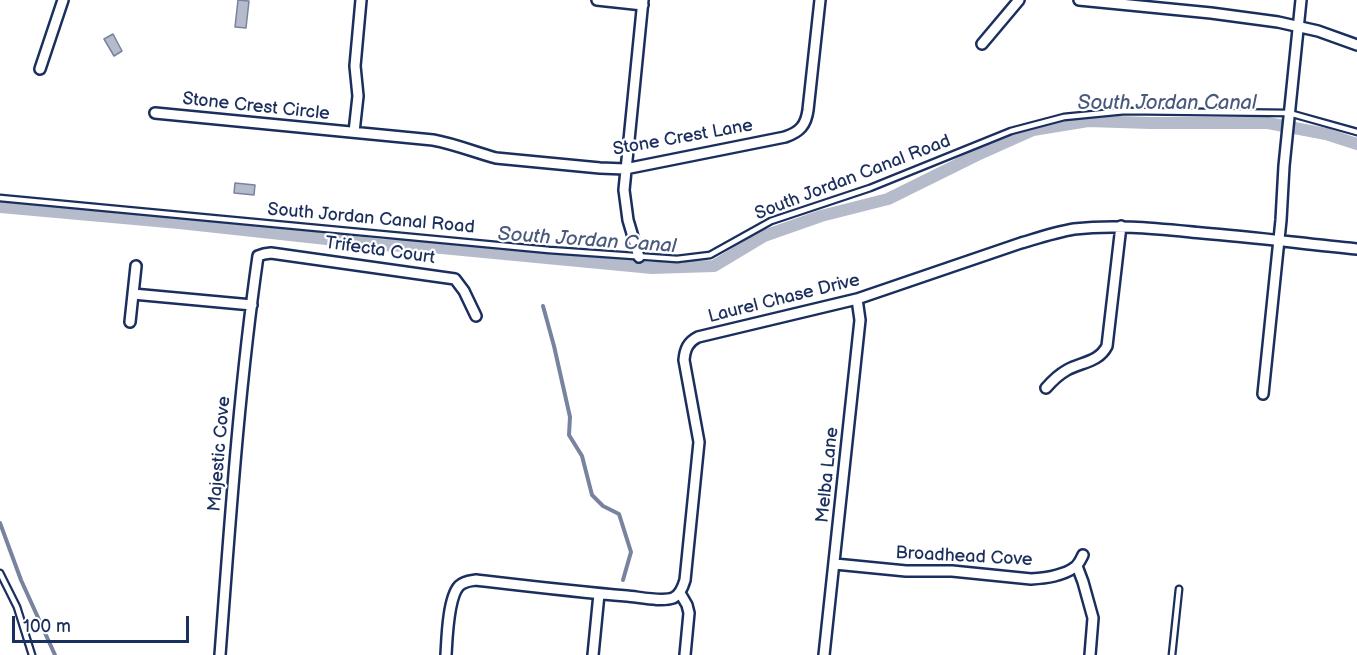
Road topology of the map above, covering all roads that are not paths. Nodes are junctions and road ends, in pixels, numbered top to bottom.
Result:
1 (63, 0) edge
2 (361, 0) edge
3 (597, 0) edge
4 (820, 0) edge
5 (1019, 0) edge
6 (1078, 0) edge
7 (1301, 0) edge
8 (643, 2) edge
9 (1299, 26) junction
10 (982, 44) dead end
11 (1357, 45) edge
12 (40, 69) dead end
13 (155, 113) dead end
14 (1289, 113) junction
15 (354, 132) junction
16 (1357, 132) edge
17 (625, 169) junction
18 (0, 198) edge
19 (1121, 226) junction
20 (1279, 240) junction
21 (1357, 249) edge
22 (258, 256) joint
23 (639, 256) junction
24 (135, 266) dead end
25 (133, 294) junction
26 (857, 299) junction
27 (252, 305) junction
28 (477, 316) dead end
29 (130, 322) dead end
30 (1046, 388) dead end
31 (1263, 394) dead end
32 (1083, 555) dead end
33 (835, 564) junction
34 (1077, 566) junction
35 (0, 573) edge
36 (1179, 589) dead end
37 (680, 593) junction
38 (599, 594) junction
39 (32, 655) edge
40 (220, 655) edge
41 (446, 655) edge
42 (593, 655) edge
43 (685, 655) edge
44 (825, 655) edge
45 (1090, 655) edge
46 (1172, 655) edge

1 - 12 street
2 - 15 street
3 - 8 street
4 - 17 street, Stone Crest Lane
5 - 10 street
6 - 9 street
7 - 9 street
8 - 17 street
9 - 11 street
9 - 14 street
13 - 15 street, Stone Crest Circle
14 - 16 lane, South Jordan Canal Road
14 - 20 street
14 - 23 lane, South Jordan Canal Road
15 - 17 street, Stone Crest Lane
17 - 23 street
18 - 23 lane, South Jordan Canal Road
19 - 20 street, Laurel Chase Drive
19 - 26 street, Laurel Chase Drive
19 - 30 street
20 - 21 street, Laurel Chase Drive
20 - 31 street
22 - 27 street, Majestic Cove
22 - 28 street, Trifecta Court
24 - 25 street
25 - 27 street
25 - 29 street
26 - 33 street, Melba Lane
26 - 37 street, Laurel Chase Drive
27 - 40 street, Majestic Cove
32 - 34 street
33 - 34 street, Broadhead Cove
33 - 44 street, Melba Lane
34 - 45 street
35 - 39 lane
36 - 46 lane
37 - 38 street
37 - 43 street
38 - 41 street
38 - 42 street

